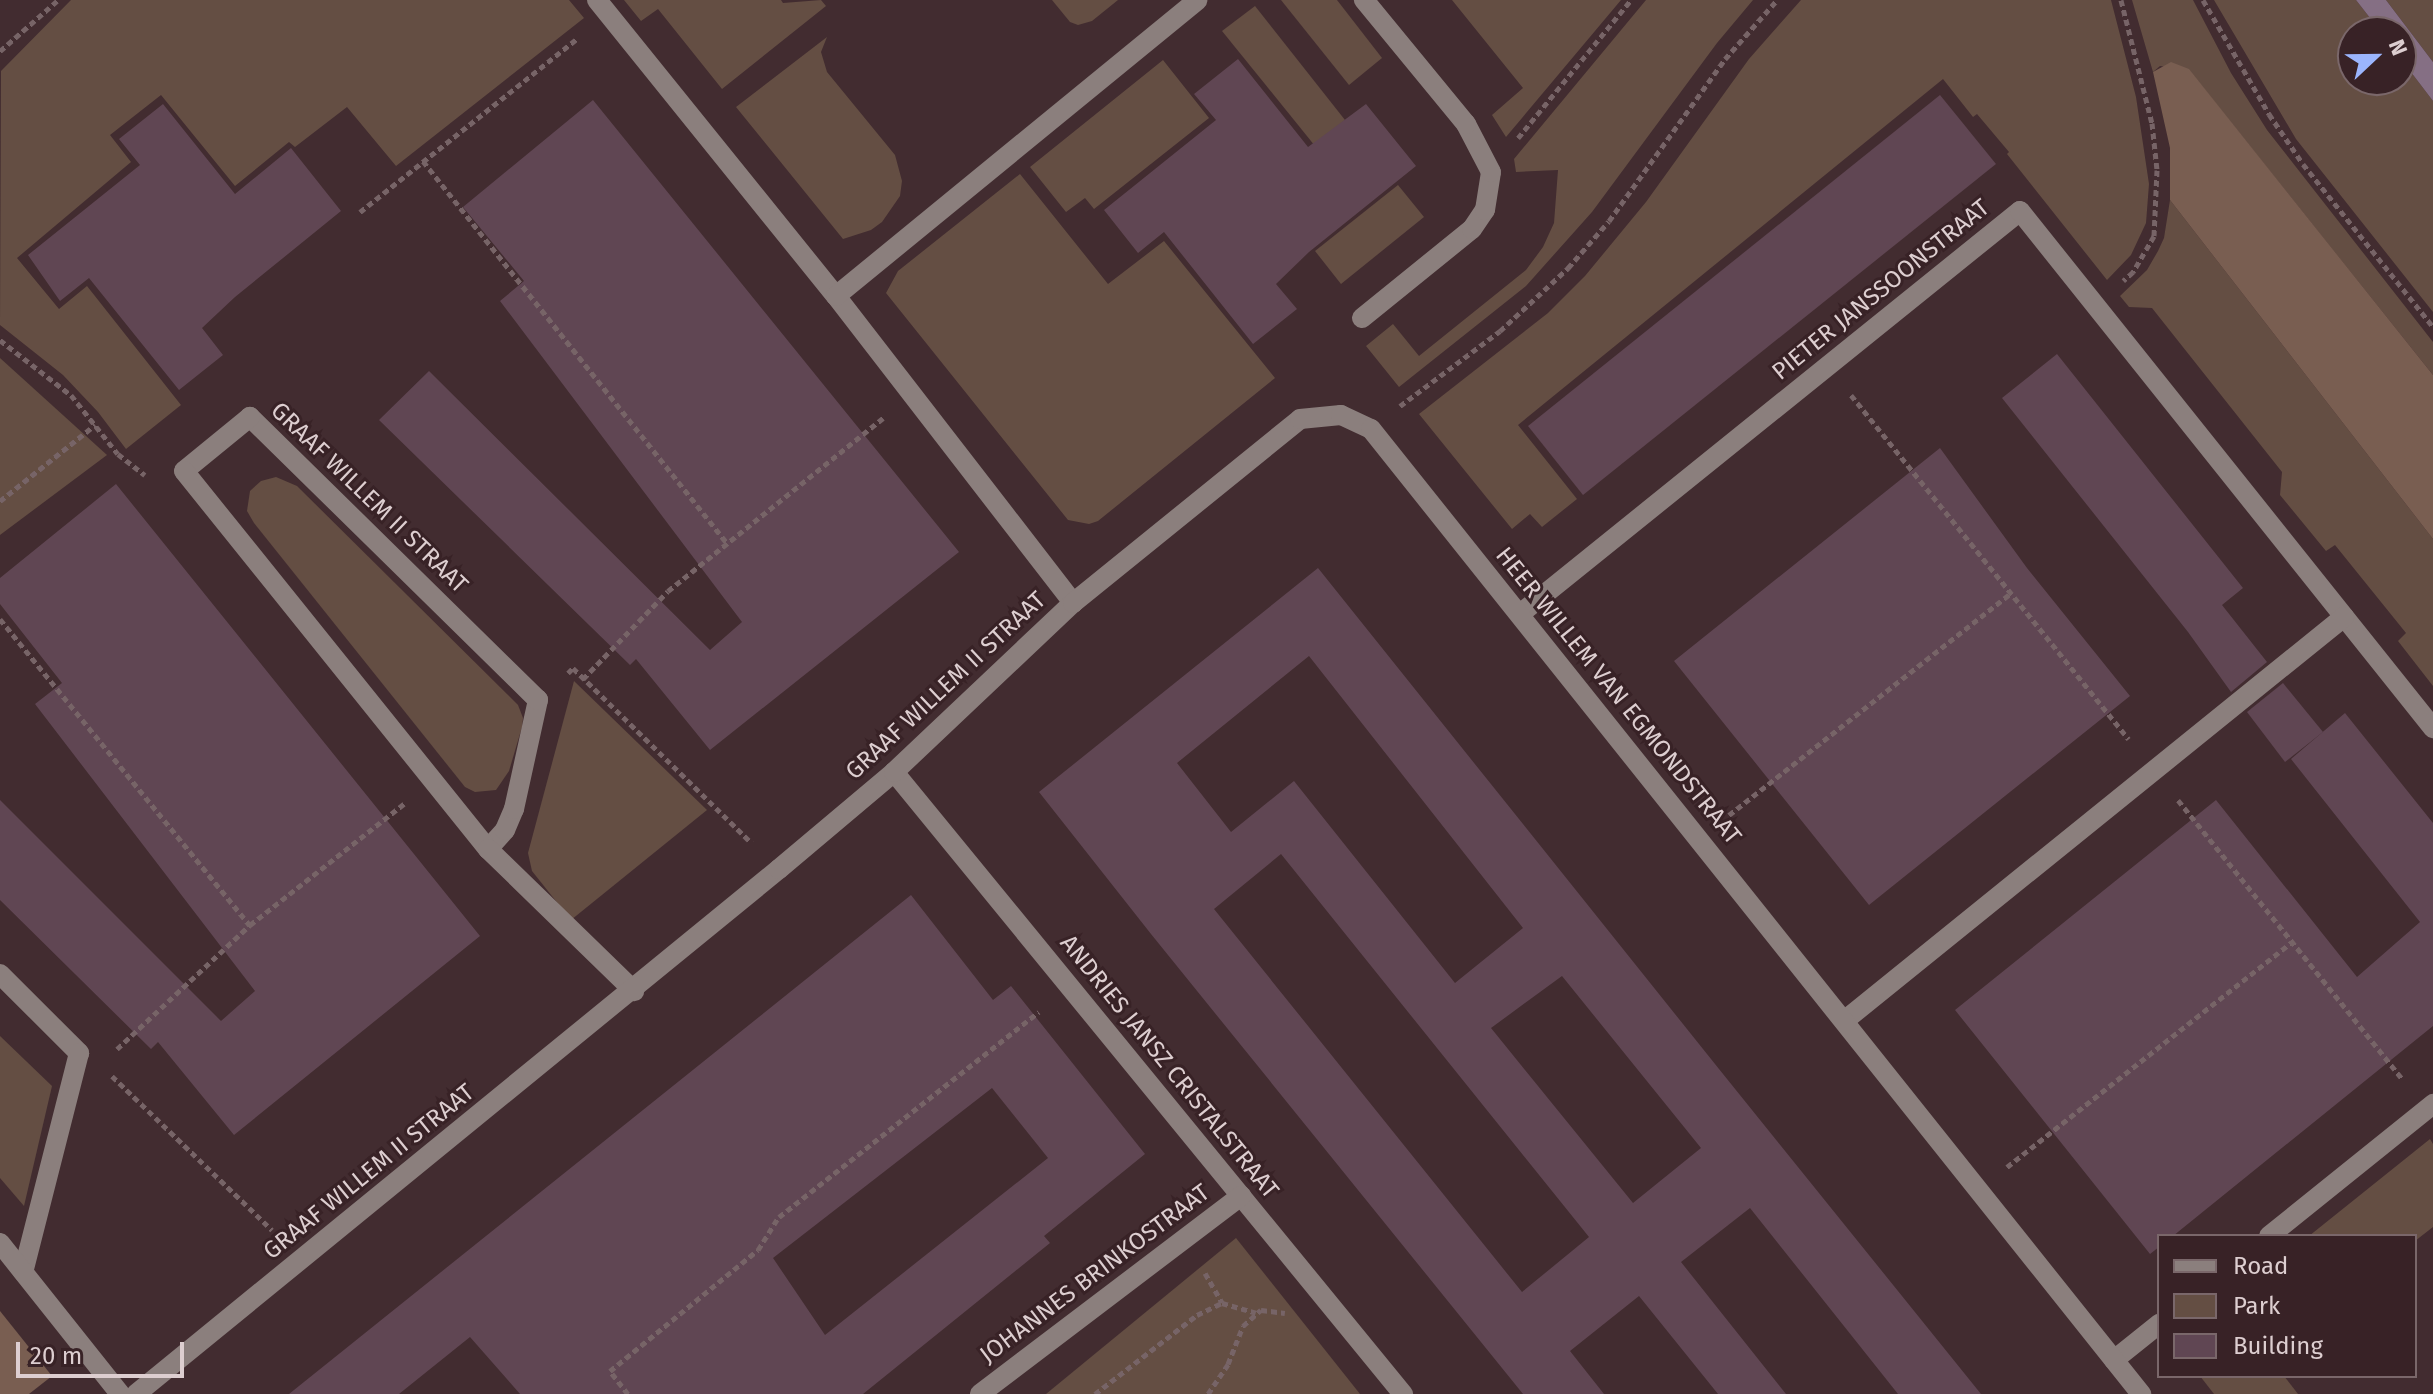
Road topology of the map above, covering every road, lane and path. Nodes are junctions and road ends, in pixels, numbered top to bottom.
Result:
1 (58, 0) edge
2 (1197, 0) edge
3 (1364, 0) edge
4 (1631, 0) edge
5 (1777, 0) edge
6 (2121, 0) edge
7 (2203, 0) edge
8 (603, 7) edge
9 (0, 51) edge
10 (1486, 156) junction
11 (423, 161) junction
12 (360, 212) dead end
13 (836, 296) junction
14 (2095, 305) junction
15 (1362, 318) dead end
16 (2433, 327) edge
17 (0, 340) edge
18 (912, 395) junction
19 (1341, 415) joint
20 (95, 425) junction
21 (1371, 429) junction
22 (184, 471) junction
23 (0, 501) edge
24 (727, 543) junction
25 (2011, 593) dead end
26 (1073, 603) junction
27 (1520, 614) junction
28 (2344, 617) junction
29 (0, 619) edge
30 (2433, 728) edge
31 (894, 772) junction
32 (433, 781) junction
33 (1699, 839) junction
34 (488, 849) junction
35 (779, 869) junction
36 (250, 925) junction
37 (2292, 942) dead end
38 (0, 974) edge
39 (1070, 987) junction
40 (634, 991) junction
41 (1844, 1021) junction
42 (79, 1053) junction
43 (101, 1066) junction
44 (2433, 1104) edge
45 (1978, 1189) junction
46 (1241, 1196) junction
47 (1191, 1234) junction
48 (2271, 1234) edge
49 (0, 1243) edge
50 (302, 1259) junction
51 (23, 1272) junction
52 (1222, 1303) junction
53 (1257, 1314) junction
54 (1296, 1323) dead end
55 (2157, 1326) edge
56 (2114, 1360) junction
57 (120, 1394) edge
58 (136, 1394) edge
59 (628, 1394) edge
60 (980, 1394) edge
61 (1095, 1394) edge
62 (1208, 1394) edge
63 (1403, 1394) edge
64 (2141, 1394) edge

1 - 9 path
2 - 13 street
3 - 10 street
4 - 10 path
5 - 21 path
6 - 14 path
7 - 16 path
8 - 11 path
8 - 13 street, GRAAF WILLEM II STRAAT
10 - 15 street
11 - 12 path
11 - 24 path
13 - 18 street, GRAAF WILLEM II STRAAT
14 - 27 street, PIETER JANSSOONSTRAAT
14 - 28 street, PIETER JANSSOONSTRAAT
17 - 20 path
18 - 24 path
18 - 26 street, GRAAF WILLEM II STRAAT
19 - 21 street, HEER WILLEM VAN EGMONDSTRAAT
19 - 26 street, GRAAF WILLEM II STRAAT
20 - 22 path
20 - 23 path
21 - 27 street, HEER WILLEM VAN EGMONDSTRAAT
22 - 32 street
22 - 34 street, GRAAF WILLEM II STRAAT
24 - 35 path
25 - 33 path
26 - 31 street, GRAAF WILLEM II STRAAT
27 - 33 street, HEER WILLEM VAN EGMONDSTRAAT
28 - 30 street, PIETER JANSSOONSTRAAT
28 - 41 street
29 - 36 path
31 - 35 street, GRAAF WILLEM II STRAAT
31 - 39 street, ANDRIES JANSZ CRISTALSTRAAT
32 - 34 street
32 - 36 path
33 - 41 street, HEER WILLEM VAN EGMONDSTRAAT
34 - 40 street
35 - 40 street, GRAAF WILLEM II STRAAT
36 - 43 path
37 - 45 path
38 - 42 street
39 - 46 street, ANDRIES JANSZ CRISTALSTRAAT
39 - 59 path
40 - 50 street, GRAAF WILLEM II STRAAT
41 - 45 street, HEER WILLEM VAN EGMONDSTRAAT
42 - 43 path
42 - 51 street
43 - 50 path
44 - 48 street
45 - 56 street, HEER WILLEM VAN EGMONDSTRAAT
46 - 47 street, JOHANNES BRINKOSTRAAT
46 - 63 street, ANDRIES JANSZ CRISTALSTRAAT
47 - 52 path
47 - 60 street, JOHANNES BRINKOSTRAAT
49 - 51 street
50 - 58 street, GRAAF WILLEM II STRAAT
51 - 57 street
52 - 53 path
52 - 61 path
53 - 54 path
53 - 62 path
55 - 56 street
56 - 64 street, HEER WILLEM VAN EGMONDSTRAAT

